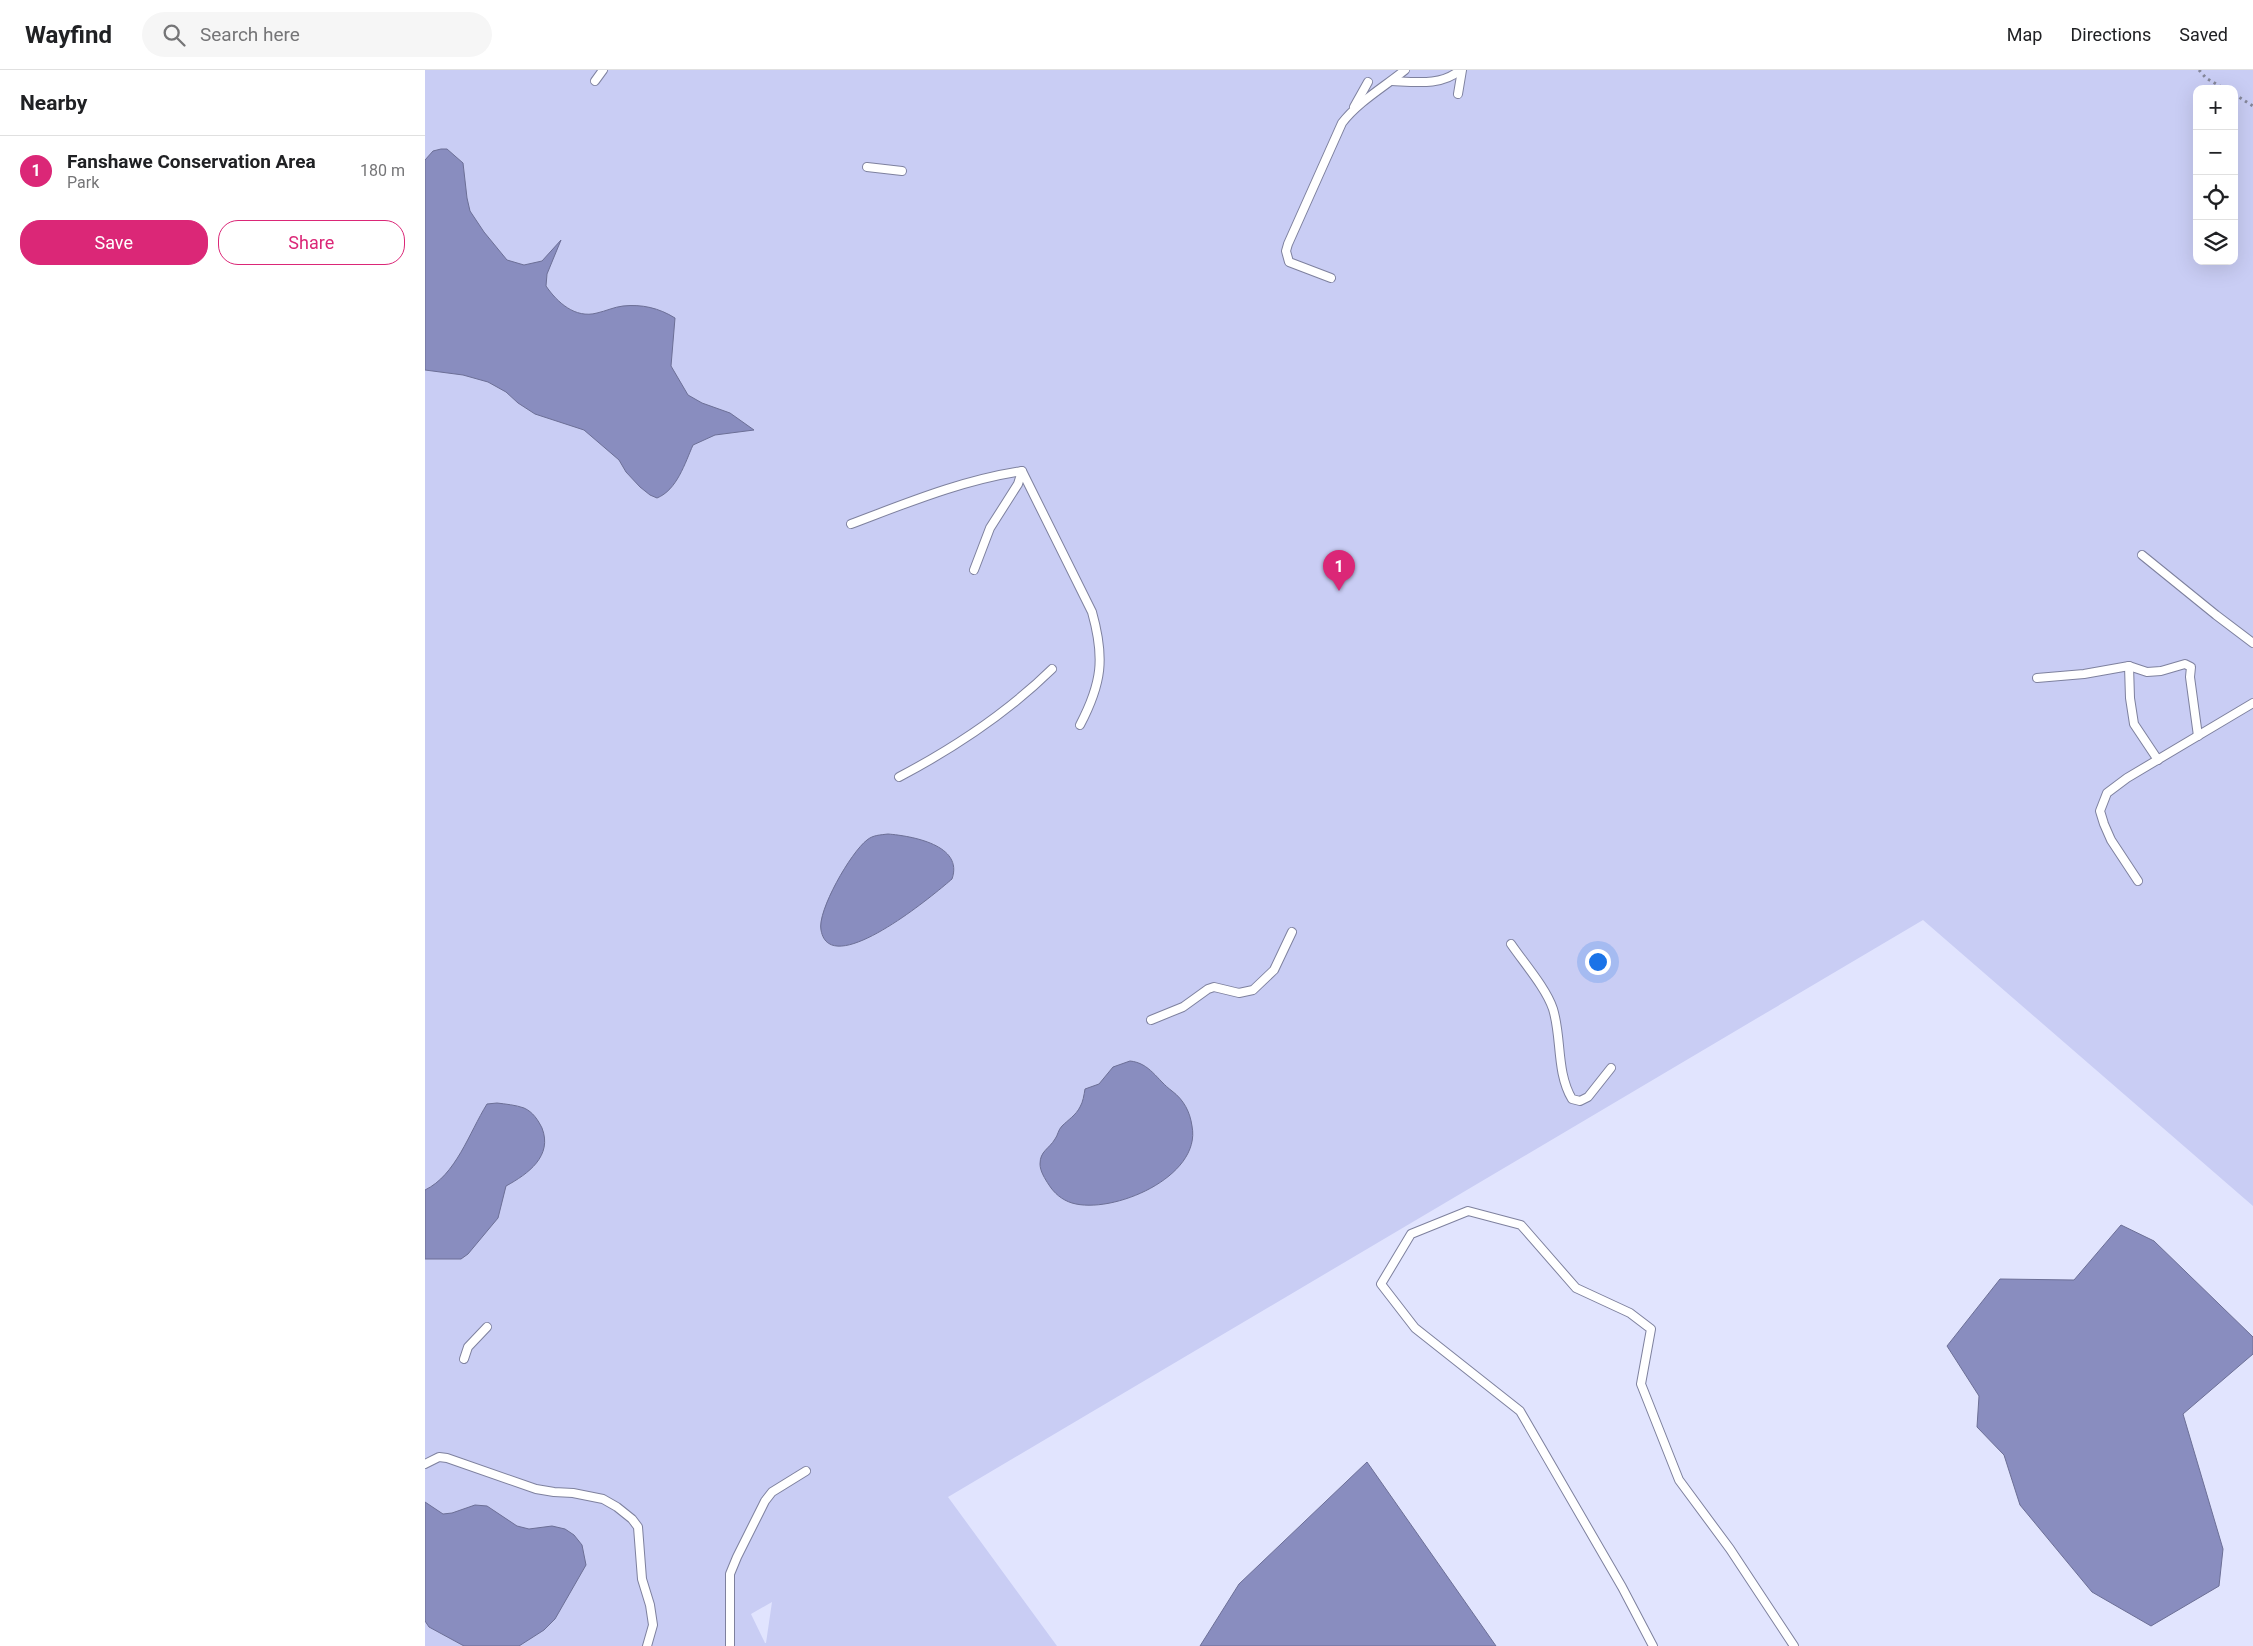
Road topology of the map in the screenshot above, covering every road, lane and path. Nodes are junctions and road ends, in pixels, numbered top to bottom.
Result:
1 (603, 70) edge
2 (1405, 70) edge
3 (1461, 70) edge
4 (2199, 70) edge
5 (595, 81) dead end
6 (1392, 81) junction
7 (1368, 82) dead end
8 (2218, 85) edge
9 (1459, 94) dead end
10 (2238, 97) edge
11 (2253, 106) edge
12 (1353, 109) junction
13 (867, 167) dead end
14 (902, 171) dead end
15 (1331, 278) dead end
16 (1022, 471) junction
17 (851, 524) dead end
18 (2142, 555) dead end
19 (974, 570) dead end
20 (2253, 643) edge
21 (2129, 666) junction
22 (1052, 669) dead end
23 (2037, 678) dead end
24 (2253, 703) edge
25 (1080, 725) dead end
26 (2198, 736) junction
27 (2158, 760) junction
28 (899, 776) dead end
29 (2138, 881) dead end
30 (1292, 932) dead end
31 (1511, 944) dead end
32 (1151, 1020) dead end
33 (1611, 1068) dead end
34 (487, 1327) dead end
35 (464, 1359) dead end
36 (425, 1464) edge
37 (806, 1471) dead end
38 (647, 1646) edge
39 (729, 1646) edge
40 (1653, 1646) edge
41 (1793, 1646) edge

1 - 5 lane
2 - 6 lane
3 - 6 lane
3 - 9 lane
4 - 8 path
6 - 12 lane
7 - 12 lane
10 - 11 path
12 - 15 lane
13 - 14 lane
16 - 17 lane
16 - 19 lane
16 - 25 lane
18 - 20 lane
21 - 23 lane
21 - 26 lane
21 - 27 lane
22 - 28 lane
24 - 26 lane
26 - 27 lane
27 - 29 lane
30 - 32 lane
31 - 33 lane
34 - 35 lane
36 - 38 lane
37 - 39 lane
40 - 41 lane

